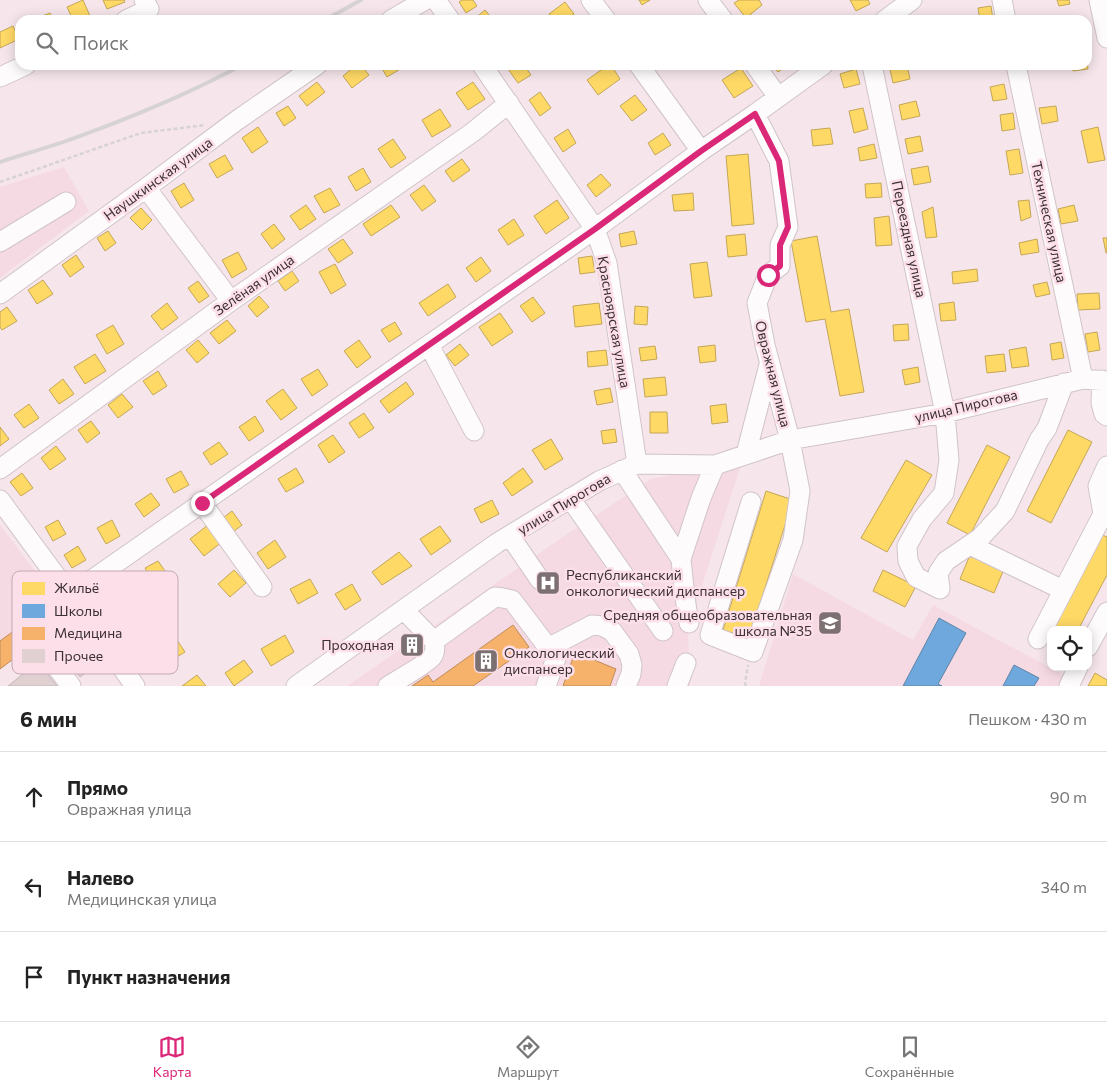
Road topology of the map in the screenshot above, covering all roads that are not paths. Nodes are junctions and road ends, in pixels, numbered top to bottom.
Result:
1 (425, 0) edge
2 (436, 0) edge
3 (591, 0) edge
4 (912, 0) edge
5 (1002, 0) edge
6 (1099, 0) edge
7 (710, 1) edge
8 (146, 5) edge
9 (133, 15) edge
10 (400, 15) edge
11 (446, 15) edge
12 (602, 15) edge
13 (720, 15) edge
14 (892, 15) edge
15 (1005, 15) edge
16 (1107, 38) edge
17 (15, 70) edge
18 (310, 70) edge
19 (486, 70) edge
20 (643, 70) edge
21 (759, 70) edge
22 (816, 70) edge
23 (873, 70) edge
24 (1017, 70) edge
25 (0, 77) edge
26 (778, 97) junction
27 (509, 103) junction
28 (755, 114) junction
29 (701, 151) junction
30 (146, 188) junction
31 (66, 202) dead end
32 (595, 229) junction
33 (0, 242) edge
34 (0, 294) edge
35 (231, 300) junction
36 (429, 345) junction
37 (769, 364) junction
38 (1083, 379) junction
39 (1104, 380) edge
40 (1064, 383) junction
41 (945, 413) junction
42 (1107, 416) edge
43 (474, 431) dead end
44 (790, 440) junction
45 (746, 454) junction
46 (715, 466) junction
47 (1107, 466) edge
48 (629, 467) junction
49 (0, 470) edge
50 (570, 498) junction
51 (0, 500) edge
52 (751, 502) dead end
53 (202, 503) junction
54 (1105, 515) edge
55 (510, 536) junction
56 (970, 545) junction
57 (681, 558) junction
58 (52, 571) edge
59 (104, 571) edge
60 (540, 580) dead end
61 (262, 587) dead end
62 (1063, 590) junction
63 (404, 610) junction
64 (1107, 612) edge
65 (689, 623) dead end
66 (663, 631) dead end
67 (1038, 639) dead end
68 (1092, 640) edge
69 (434, 641) junction
70 (548, 648) junction
71 (686, 663) dead end
72 (1076, 671) edge
73 (62, 674) edge
74 (126, 674) edge
75 (71, 686) edge
76 (135, 686) edge
77 (296, 686) edge
78 (388, 686) edge
79 (546, 686) edge
80 (626, 686) edge
81 (677, 686) edge
82 (1069, 686) edge

1 - 10 street
2 - 11 street
3 - 12 street
4 - 14 street
5 - 15 street
6 - 16 street
7 - 13 street
8 - 9 street
17 - 25 street
18 - 30 street, Наушкинская улица
19 - 27 street, Красноярская улица
20 - 29 street
21 - 26 street
22 - 26 street
23 - 41 street, Переездная улица
24 - 38 street, Техническая улица
26 - 28 street
27 - 32 street, Красноярская улица
27 - 35 street, Зелёная улица
28 - 29 street
28 - 37 street, Овражная улица
29 - 32 street
30 - 34 street, Наушкинская улица
30 - 35 street
31 - 33 street
32 - 36 street
32 - 48 street, Красноярская улица
35 - 49 street, Зелёная улица
36 - 43 street
36 - 53 street
37 - 44 street, Овражная улица
37 - 45 street
38 - 39 street, улица Пирогова
38 - 40 street, улица Пирогова
39 - 42 street
40 - 41 street, улица Пирогова
40 - 56 street
41 - 44 street, улица Пирогова
41 - 56 street, Переездная улица
44 - 45 street, улица Пирогова
44 - 52 street, Овражная улица
45 - 46 street, улица Пирогова
46 - 48 street, улица Пирогова
46 - 57 street
47 - 54 street
48 - 50 street, улица Пирогова
48 - 57 street
50 - 55 street, улица Пирогова
50 - 66 street
51 - 58 street
53 - 59 street
53 - 61 street
54 - 62 street
55 - 60 street
55 - 63 street, улица Пирогова
56 - 62 street
57 - 65 street
62 - 67 street
63 - 69 street
63 - 77 street, улица Пирогова
64 - 68 street
69 - 70 street
69 - 78 street
70 - 79 street
70 - 80 street
71 - 81 street
72 - 82 street
73 - 75 street
74 - 76 street

